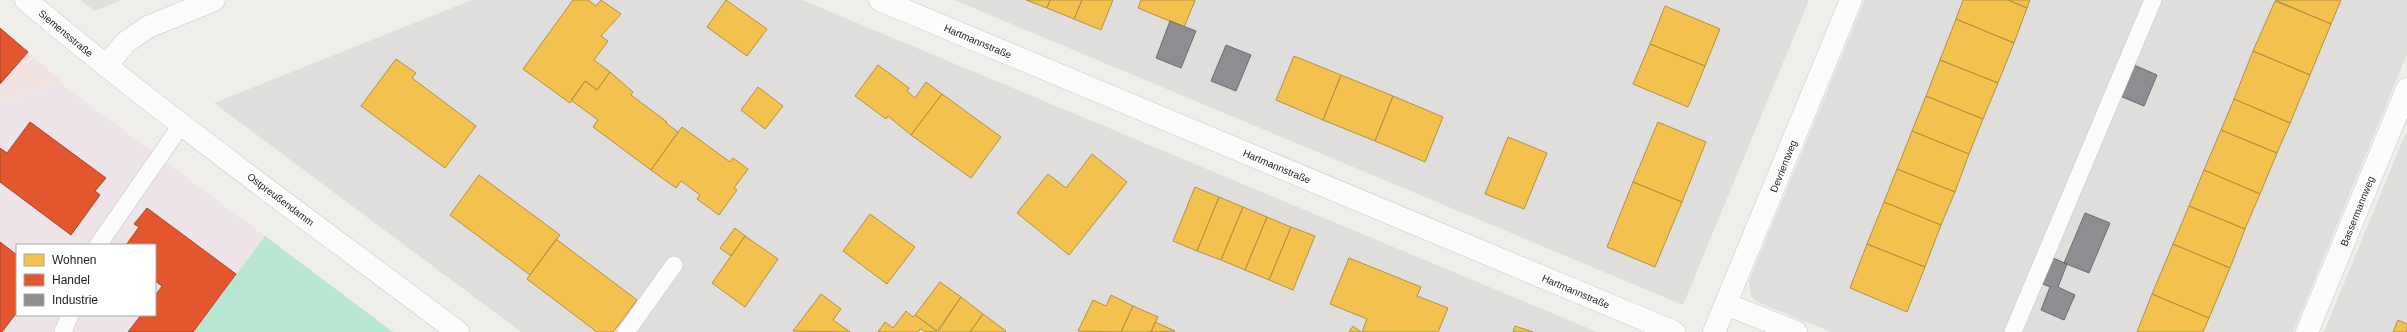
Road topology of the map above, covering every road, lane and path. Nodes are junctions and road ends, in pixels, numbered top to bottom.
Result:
1 (26, 0) edge
2 (214, 0) edge
3 (880, 0) edge
4 (1851, 0) edge
5 (2153, 0) edge
6 (106, 66) junction
7 (2407, 89) edge
8 (182, 124) junction
9 (99, 244) edge
10 (674, 265) dead end
11 (1726, 304) junction
12 (70, 316) edge
13 (63, 332) edge
14 (458, 332) edge
15 (626, 332) edge
16 (1674, 332) edge
17 (1714, 332) edge
18 (1796, 332) edge
19 (2013, 332) edge
20 (2307, 332) edge

1 - 6 street, Siemensstraße
2 - 6 street
3 - 16 street, Hartmannstraße
4 - 11 street, Devrientweg
5 - 19 lane
6 - 8 street, Ostpreußendamm
7 - 20 street, Bassermannweg
8 - 9 lane
8 - 14 street, Ostpreußendamm
10 - 15 lane
11 - 17 street, Devrientweg
11 - 18 street
12 - 13 lane

